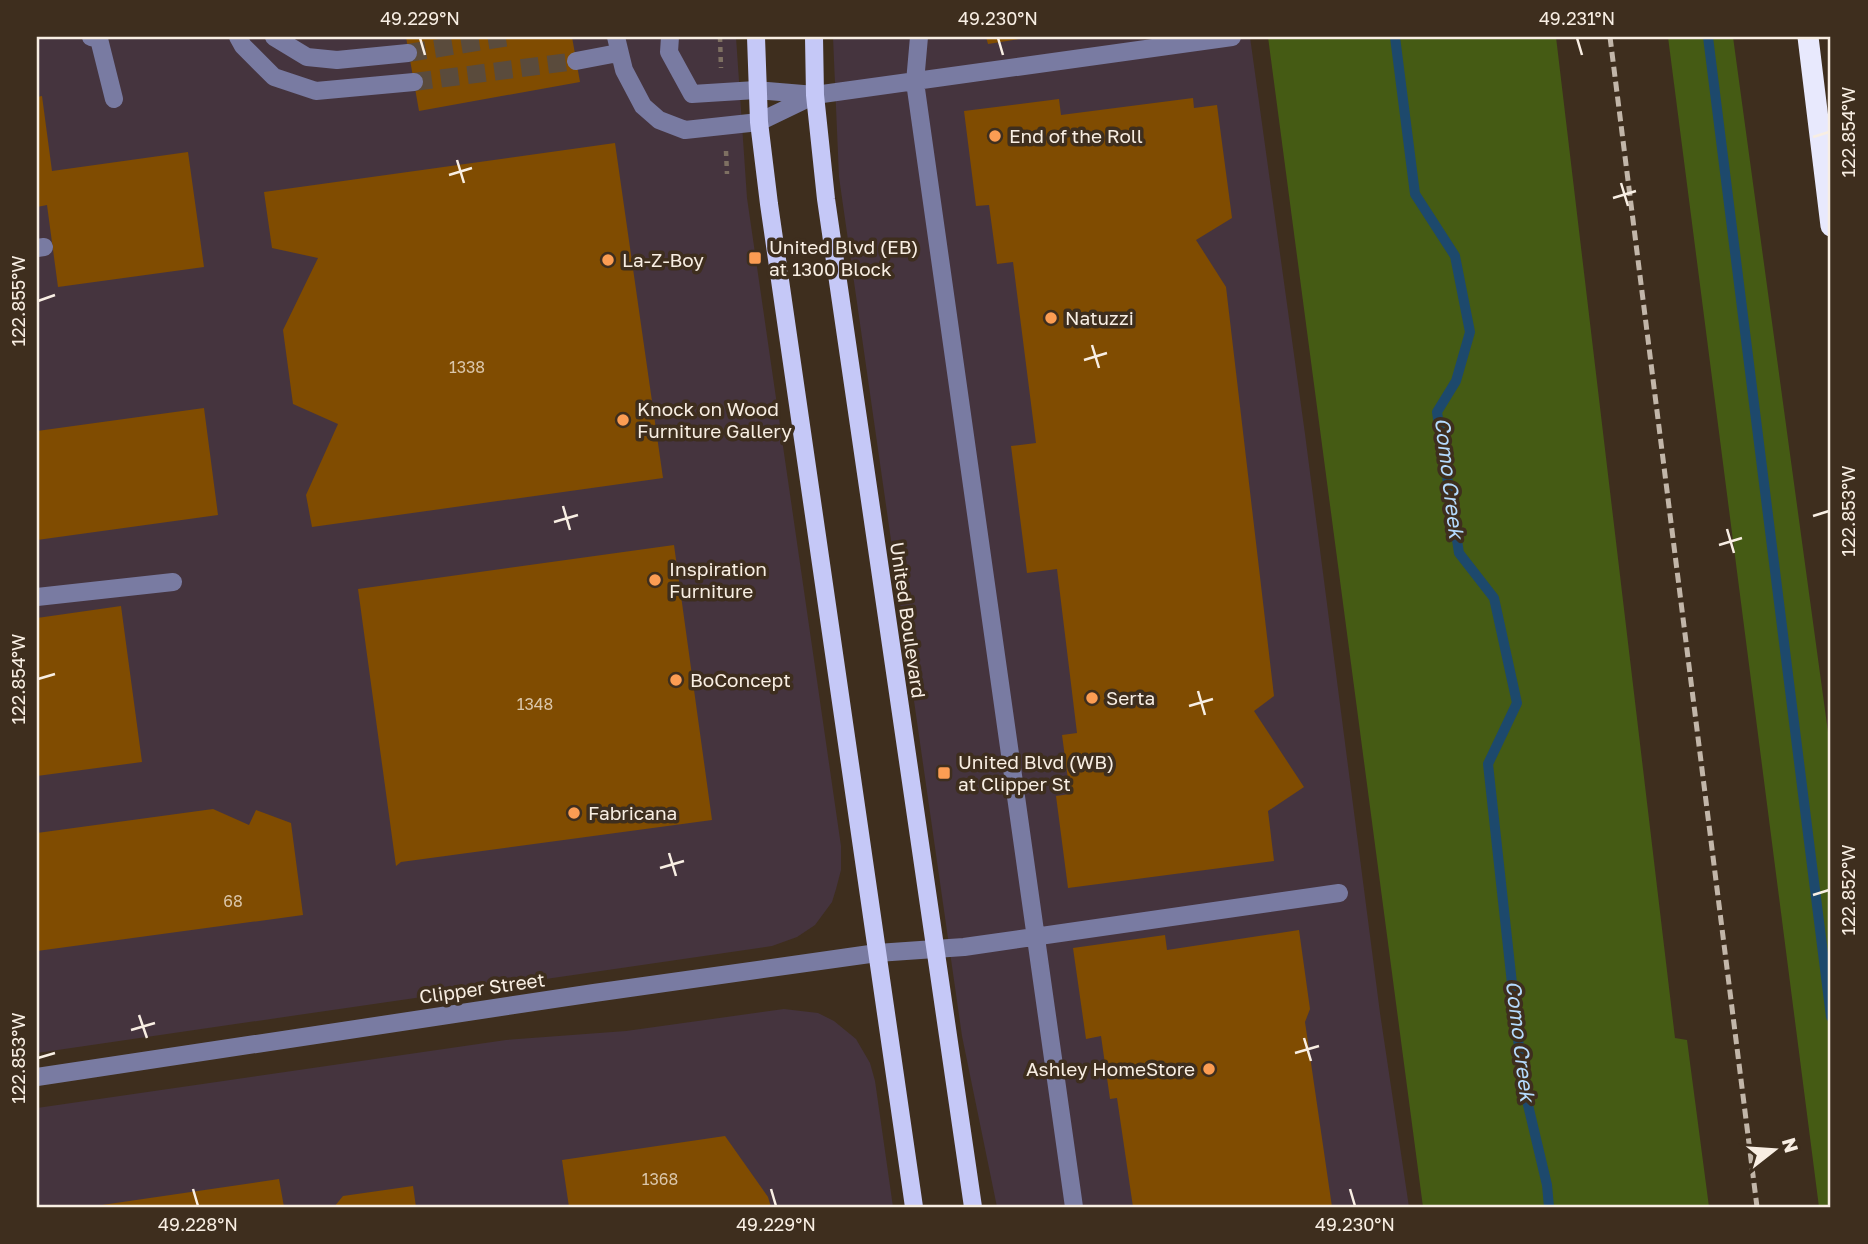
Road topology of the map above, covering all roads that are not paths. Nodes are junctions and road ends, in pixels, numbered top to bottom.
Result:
1 (92, 37) edge
2 (238, 37) edge
3 (274, 37) edge
4 (670, 37) edge
5 (755, 37) edge
6 (814, 37) edge
7 (919, 37) edge
8 (1232, 37) edge
9 (1808, 37) edge
10 (617, 45) edge
11 (408, 53) tunnel mouth
12 (576, 61) tunnel mouth
13 (414, 82) tunnel mouth
14 (915, 82) junction
15 (756, 90) junction
16 (815, 95) junction
17 (114, 99) dead end
18 (759, 122) junction
19 (1831, 226) edge
20 (173, 582) dead end
21 (37, 597) edge
22 (1339, 892) dead end
23 (1034, 937) junction
24 (935, 950) junction
25 (877, 953) junction
26 (37, 1077) edge
27 (914, 1207) edge
28 (973, 1207) edge
29 (1074, 1207) edge

1 - 17 street
2 - 13 street
3 - 11 street
4 - 15 street
5 - 15 main road
6 - 16 main road, United Boulevard
7 - 14 street
8 - 14 street
9 - 19 highway
10 - 12 street
10 - 18 street
14 - 16 street
14 - 23 street
15 - 16 street
15 - 18 main road
16 - 18 street
16 - 24 main road, United Boulevard
18 - 25 main road
20 - 21 street
22 - 23 street, Clipper Street
23 - 24 street, Clipper Street
23 - 29 street
24 - 25 street, Clipper Street
24 - 28 main road, United Boulevard
25 - 26 street, Clipper Street
25 - 27 main road

